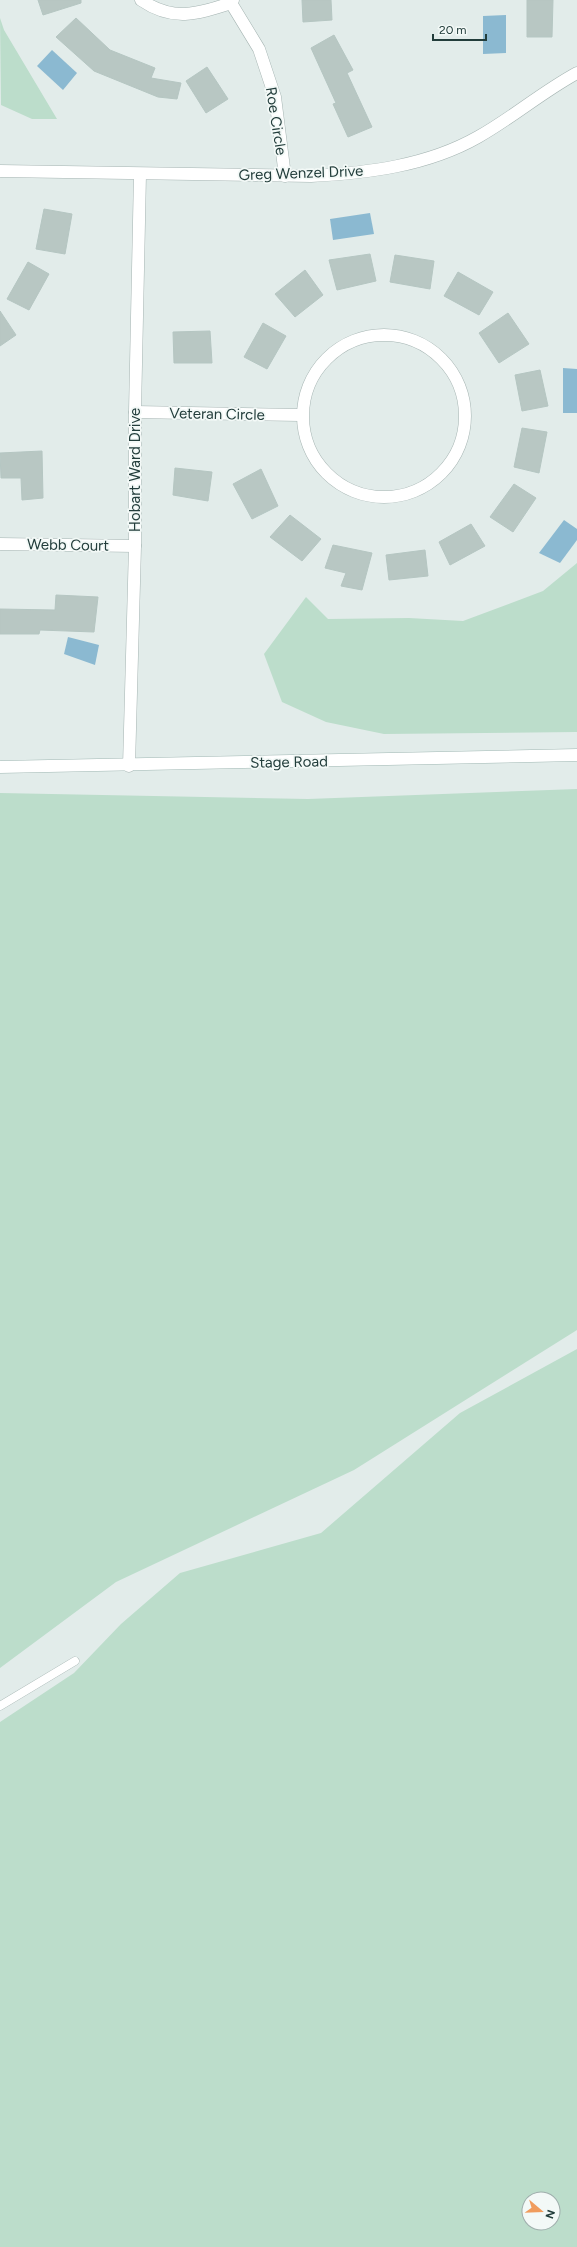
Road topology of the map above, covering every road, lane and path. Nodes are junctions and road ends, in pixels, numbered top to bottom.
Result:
1 (140, 0) edge
2 (232, 1) edge
3 (577, 73) edge
4 (0, 171) edge
5 (140, 174) junction
6 (285, 176) junction
7 (135, 412) junction
8 (300, 415) junction
9 (0, 544) edge
10 (135, 546) junction
11 (577, 755) edge
12 (129, 766) junction
13 (0, 767) edge
14 (76, 1661) dead end
15 (0, 1706) edge

1 - 2 street, Roe Circle
2 - 6 street, Roe Circle
3 - 6 street, Greg Wenzel Drive
4 - 5 street, Greg Wenzel Drive
5 - 6 street, Greg Wenzel Drive
5 - 7 street, Hobart Ward Drive
7 - 8 street, Veteran Circle
7 - 10 street, Hobart Ward Drive
8 - 8 street
9 - 10 street, Webb Court
10 - 12 street, Hobart Ward Drive
11 - 12 street, Stage Road
12 - 13 street, Stage Road
14 - 15 lane

